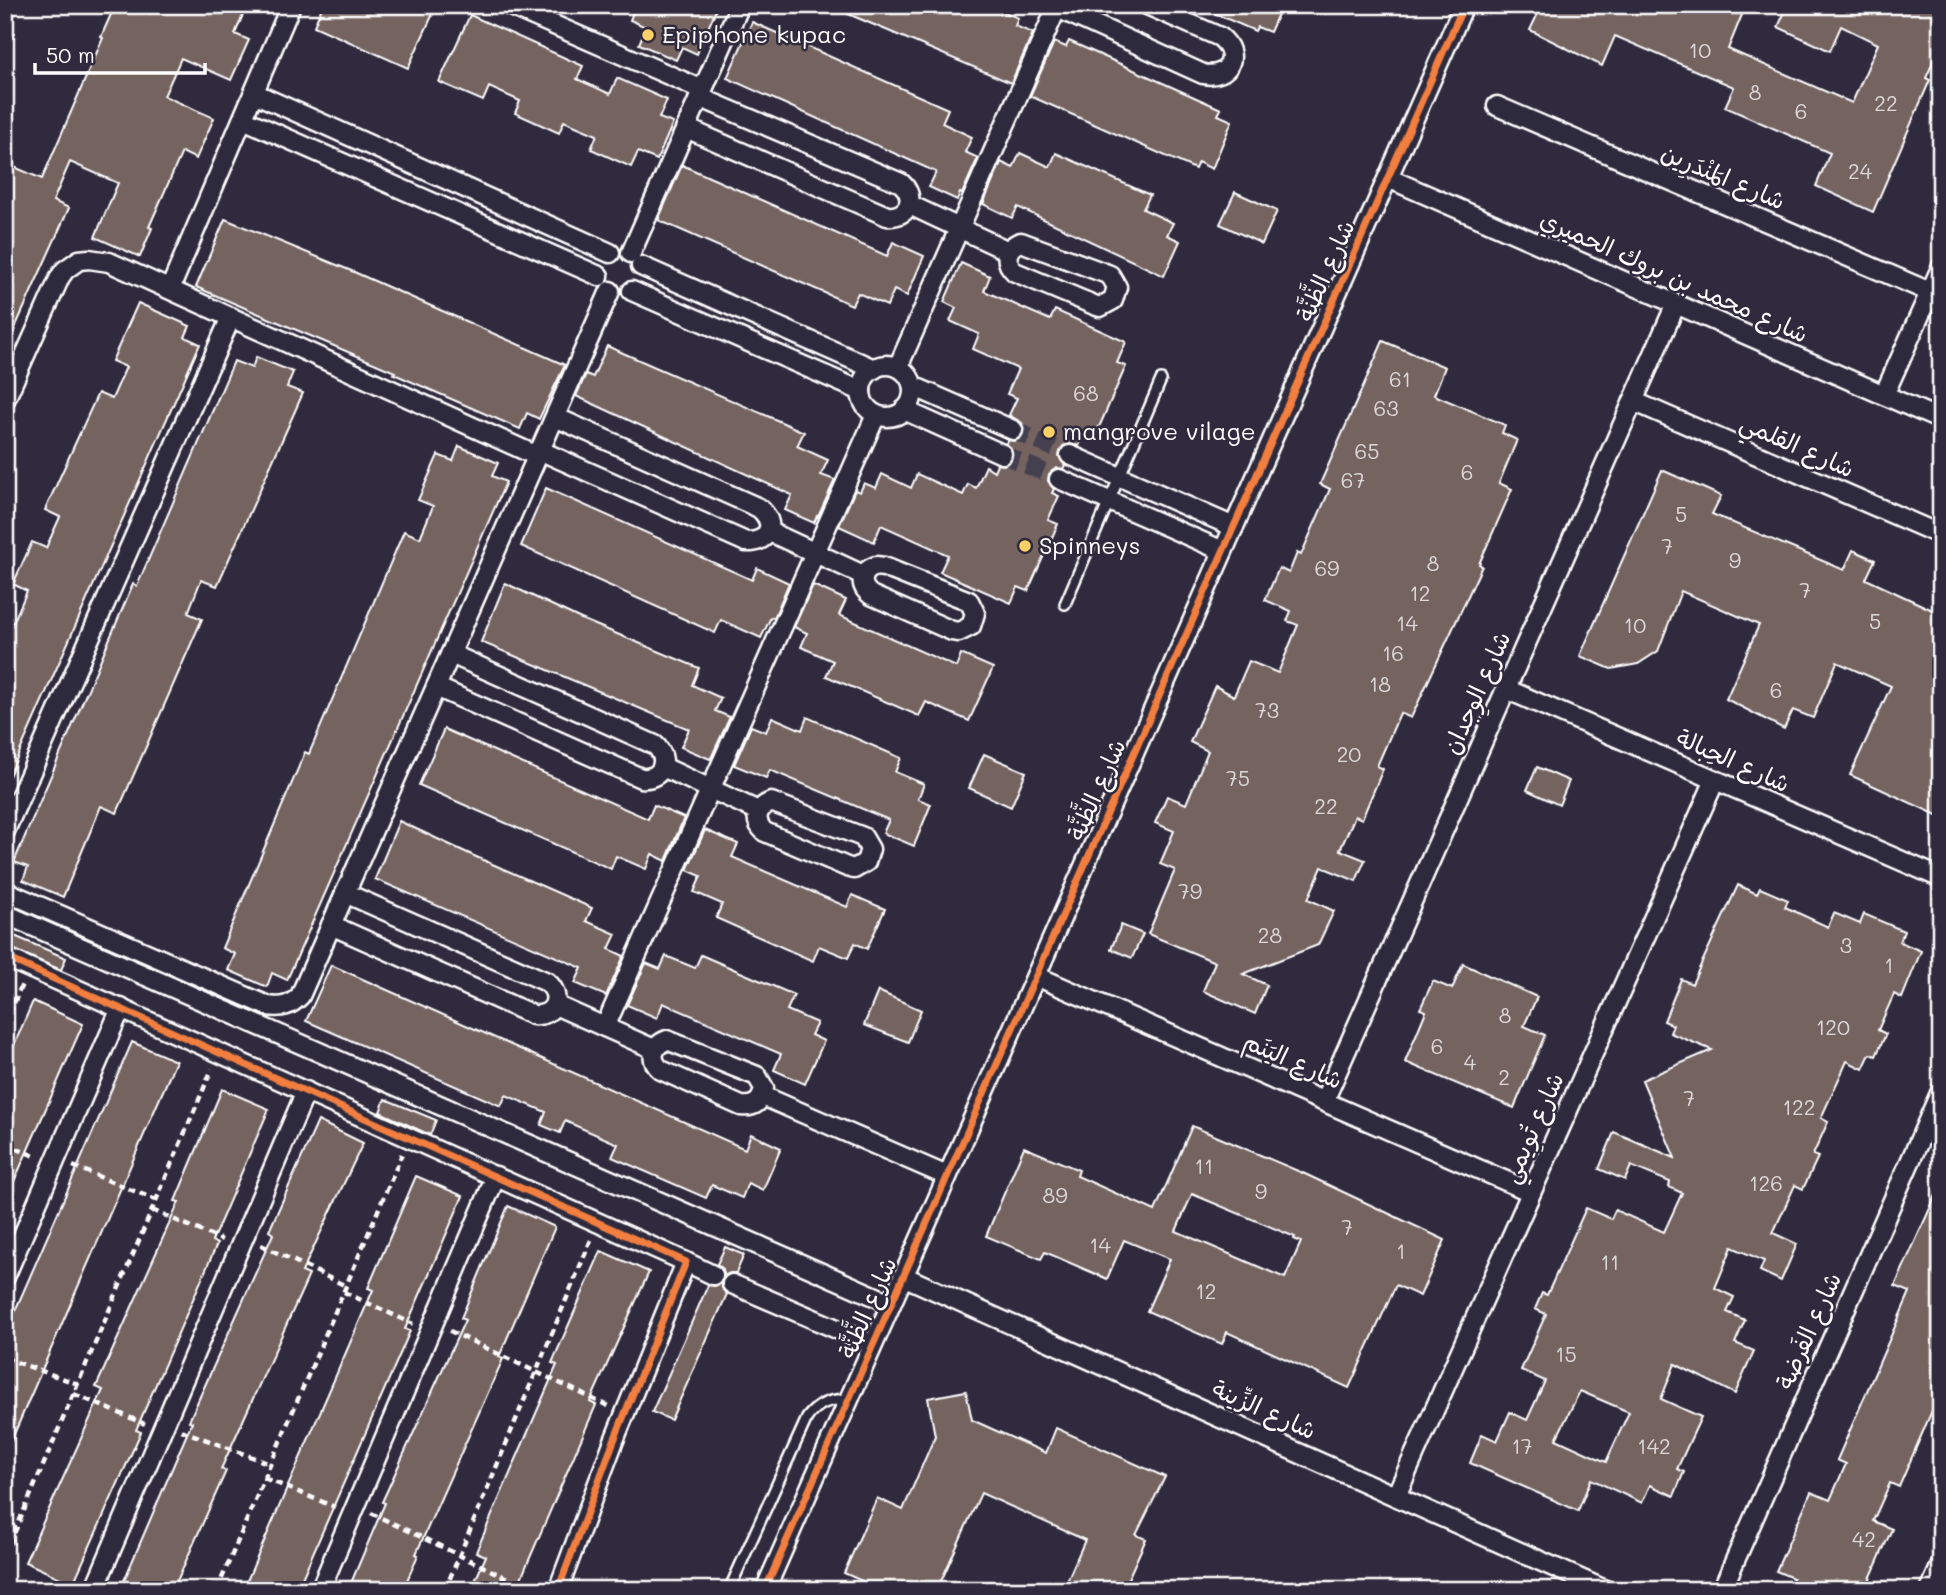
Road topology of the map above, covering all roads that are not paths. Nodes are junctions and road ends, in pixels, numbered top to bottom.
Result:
1 (291, 5) edge
2 (508, 5) edge
3 (740, 5) edge
4 (1147, 5) edge
5 (1464, 5) edge
6 (1055, 6) edge
7 (254, 93) junction
8 (701, 93) junction
9 (1497, 106) dead end
10 (297, 112) junction
11 (243, 119) junction
12 (686, 128) junction
13 (285, 138) junction
14 (1388, 178) junction
15 (909, 205) junction
16 (960, 229) junction
17 (1008, 251) junction
18 (610, 253) junction
19 (636, 259) junction
20 (1941, 268) edge
21 (599, 275) junction
22 (170, 289) junction
23 (610, 291) junction
24 (632, 291) junction
25 (1930, 292) junction
26 (1676, 304) junction
27 (232, 317) junction
28 (898, 367) junction
29 (874, 369) junction
30 (1161, 380) dead end
31 (913, 386) junction
32 (861, 391) junction
33 (1884, 395) junction
34 (5, 400) edge
35 (1633, 401) junction
36 (904, 411) junction
37 (876, 415) junction
38 (555, 417) junction
39 (1941, 420) edge
40 (1013, 430) tunnel mouth
41 (538, 453) junction
42 (1002, 454) tunnel mouth
43 (1070, 455) tunnel mouth
44 (1119, 476) junction
45 (1059, 479) tunnel mouth
46 (1109, 501) junction
47 (1234, 527) junction
48 (768, 531) junction
49 (1941, 535) edge
50 (1223, 551) junction
51 (815, 553) junction
52 (863, 575) junction
53 (1065, 604) dead end
54 (450, 654) junction
55 (436, 687) junction
56 (1506, 689) junction
57 (663, 767) junction
58 (1715, 780) junction
59 (711, 789) junction
60 (758, 811) junction
61 (5, 831) edge
62 (1941, 878) edge
63 (5, 891) edge
64 (345, 892) junction
65 (5, 914) edge
66 (331, 925) junction
67 (5, 957) edge
68 (1036, 976) junction
69 (555, 1005) junction
70 (121, 1008) junction
71 (605, 1027) junction
72 (654, 1049) junction
73 (306, 1091) junction
74 (1941, 1091) edge
75 (763, 1096) junction
76 (1324, 1101) junction
77 (496, 1176) junction
78 (947, 1176) junction
79 (1531, 1192) junction
80 (687, 1262) junction
81 (712, 1275) dead end
82 (903, 1276) junction
83 (5, 1277) edge
84 (732, 1284) dead end
85 (890, 1303) junction
86 (872, 1344) junction
87 (849, 1400) junction
88 (1396, 1496) junction
89 (1941, 1565) edge
90 (94, 1590) edge
91 (320, 1590) edge
92 (558, 1590) edge
93 (729, 1590) edge
94 (765, 1590) edge
95 (1605, 1590) edge
96 (1721, 1590) edge
97 (1930, 1590) edge

1 - 7 street
2 - 8 street
3 - 8 street
4 - 6 street
5 - 14 street, شارع الظَّنَّة
6 - 16 street
7 - 10 street
7 - 11 street
8 - 12 street
8 - 15 street
9 - 25 street, شارع المَنْدَرِين
10 - 13 street
10 - 18 street
11 - 13 street
11 - 22 street
12 - 15 street
12 - 19 street
13 - 21 street
14 - 26 street, شارع محمد بن بروك الحميري
14 - 47 street, شارع الظَّنَّة
15 - 16 street
16 - 17 street
16 - 28 street
17 - 17 street
18 - 19 street
18 - 21 street
19 - 24 street
19 - 29 street
20 - 25 street
21 - 23 street
22 - 27 street
22 - 34 street
23 - 24 street
23 - 38 street
24 - 32 street
25 - 33 street
26 - 33 street, شارع محمد بن بروك الحميري
26 - 35 street, شارع الوِجدان
27 - 41 street
27 - 61 street
28 - 29 street
28 - 31 street
29 - 32 street
30 - 44 lane
31 - 36 street
31 - 40 street
32 - 37 street
33 - 39 street, شارع محمد بن بروك الحميري
35 - 49 street, شارع القلمي
35 - 56 street, شارع الوِجدان
36 - 37 street
36 - 42 street
37 - 51 street
38 - 41 street
38 - 48 street
41 - 48 street
41 - 54 street
43 - 44 street
44 - 46 lane
44 - 47 street
45 - 46 street
46 - 50 street
46 - 53 lane
47 - 50 street, شارع الظَّنَّة
48 - 51 street
50 - 68 street, شارع الظَّنَّة
51 - 52 street
51 - 59 street
52 - 52 street
54 - 55 street
54 - 57 street
55 - 57 street
55 - 64 street
56 - 58 street, شارع الحِبالة
56 - 76 street, شارع الوِجدان
57 - 59 street
58 - 62 street, شارع الحِبالة
58 - 79 street, شارع تُوِيمي
59 - 60 street
59 - 71 street
60 - 60 street
63 - 66 street
64 - 66 street
64 - 69 street
65 - 85 street
66 - 69 street
67 - 70 street
68 - 76 street, شارع اليَنَم
68 - 78 street, شارع الظَّنَّة
69 - 71 street
70 - 73 street
70 - 83 street
71 - 72 street
72 - 75 street
72 - 75 street
73 - 77 street
73 - 90 street
74 - 96 street, شارع الفَرضة
75 - 78 street
76 - 79 street, شارع اليَنَم
77 - 80 street
77 - 91 street
78 - 82 street, شارع الظَّنَّة
79 - 88 street, شارع تُوِيمي
80 - 81 street
80 - 92 street
82 - 85 street, شارع الظَّنَّة
82 - 88 street, شارع الزِّينة
84 - 86 street
85 - 86 street, شارع الظَّنَّة
86 - 87 street, شارع الظَّنَّة
87 - 93 lane
87 - 94 street, شارع الظَّنَّة
88 - 95 street, شارع الزِّينة
89 - 97 street

